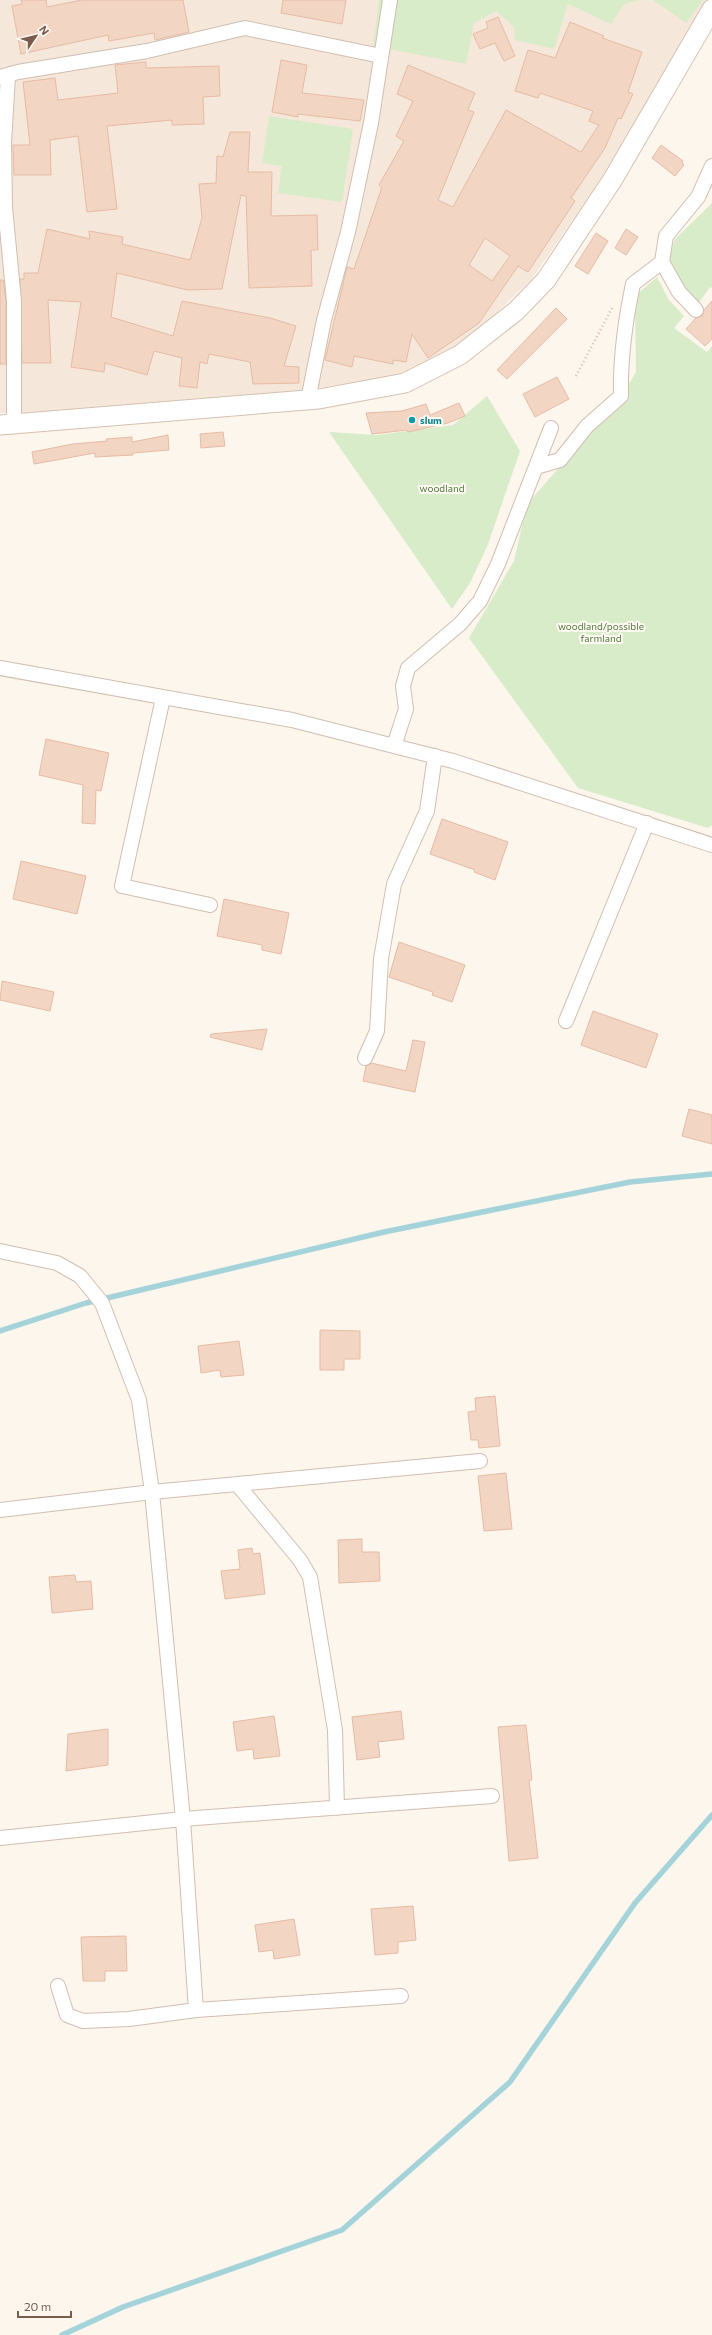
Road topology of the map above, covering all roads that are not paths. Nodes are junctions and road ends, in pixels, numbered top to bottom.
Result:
1 (390, 0) edge
2 (711, 12) edge
3 (381, 56) junction
4 (4, 76) edge
5 (712, 166) edge
6 (712, 194) edge
7 (698, 197) junction
8 (662, 262) junction
9 (696, 310) dead end
10 (308, 400) junction
11 (7, 424) edge
12 (551, 428) dead end
13 (536, 468) junction
14 (0, 668) edge
15 (163, 698) junction
16 (394, 746) junction
17 (435, 756) junction
18 (647, 824) junction
19 (712, 845) edge
20 (210, 905) dead end
21 (566, 1021) dead end
22 (366, 1058) dead end
23 (0, 1251) edge
24 (480, 1461) dead end
25 (237, 1484) junction
26 (152, 1492) junction
27 (0, 1510) edge
28 (492, 1796) dead end
29 (337, 1808) junction
30 (184, 1819) junction
31 (0, 1838) edge
32 (58, 1986) dead end
33 (401, 1996) dead end
34 (196, 2010) junction

1 - 3 street
2 - 10 main road
3 - 4 street
3 - 10 street
4 - 11 street
5 - 7 street
6 - 7 street
7 - 8 street
8 - 9 street
8 - 13 street
10 - 11 main road
12 - 13 street
13 - 16 street
14 - 15 street
15 - 16 street
15 - 20 street
16 - 17 street
17 - 18 street
17 - 22 street
18 - 19 street
18 - 21 street
23 - 26 street
24 - 25 street
25 - 26 street
25 - 29 street
26 - 27 street
26 - 30 street
28 - 29 street
29 - 30 street
30 - 31 street
30 - 34 street
32 - 34 street
33 - 34 street

